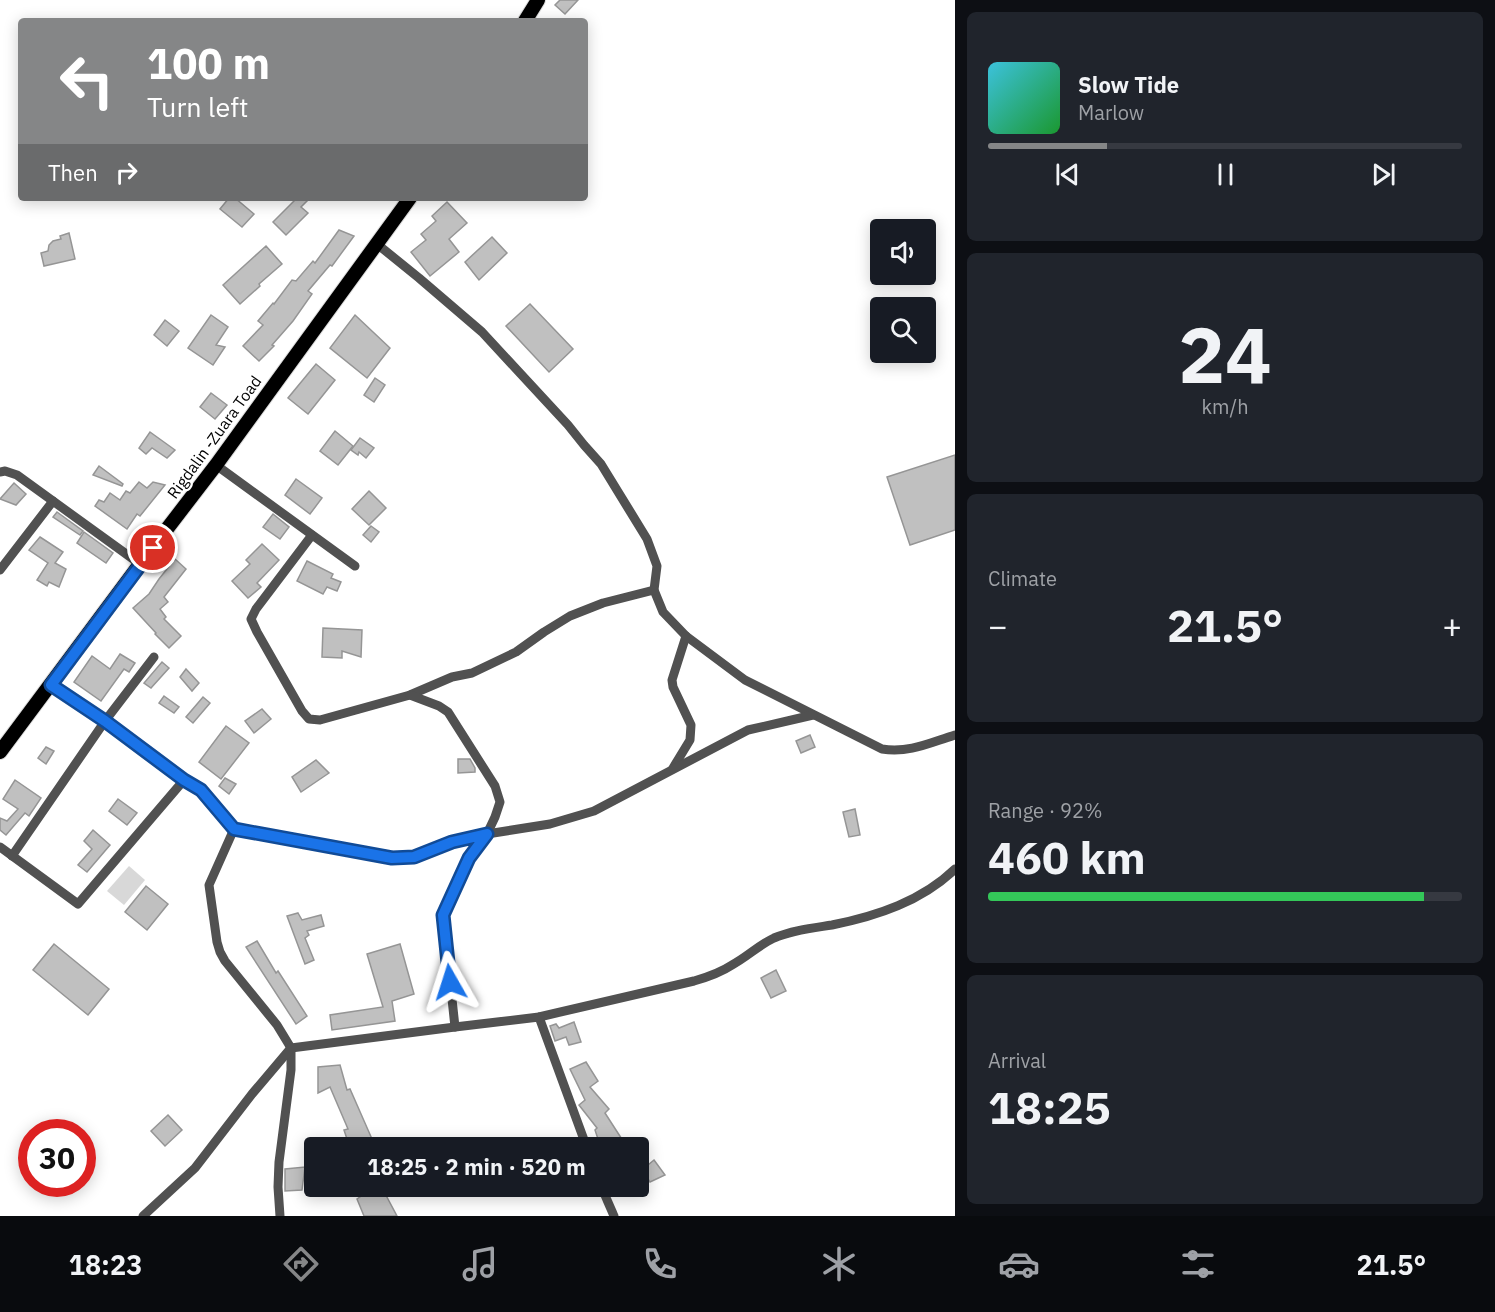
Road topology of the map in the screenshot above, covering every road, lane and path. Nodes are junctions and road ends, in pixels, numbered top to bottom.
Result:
1 (538, 0) edge
2 (527, 18) edge
3 (408, 201) edge
4 (377, 244) junction
5 (216, 465) junction
6 (0, 472) edge
7 (53, 501) junction
8 (312, 535) junction
9 (140, 564) junction
10 (355, 566) dead end
11 (0, 570) edge
12 (654, 590) junction
13 (686, 636) junction
14 (154, 657) dead end
15 (51, 685) junction
16 (410, 695) junction
17 (813, 715) junction
18 (105, 721) junction
19 (955, 735) edge
20 (0, 752) edge
21 (672, 770) junction
22 (184, 780) junction
23 (234, 829) junction
24 (487, 834) junction
25 (0, 847) edge
26 (12, 856) junction
27 (955, 869) edge
28 (539, 1017) junction
29 (455, 1027) junction
30 (291, 1048) junction
31 (583, 1137) edge
32 (606, 1197) edge
33 (143, 1216) edge
34 (280, 1216) edge
35 (614, 1216) edge

1 - 2 main road
3 - 4 main road, Rigdalin -Zuara Toad
4 - 5 main road, Rigdalin -Zuara Toad
4 - 12 street
5 - 8 street
5 - 9 main road, Rigdalin -Zuara Toad
6 - 7 street
7 - 9 street
7 - 11 street
8 - 10 street
8 - 16 street
9 - 15 main road, Rigdalin -Zuara Toad
12 - 13 street
12 - 16 street
13 - 17 street
13 - 21 street
14 - 18 street
15 - 18 street
15 - 20 main road, Rigdalin -Zuara Toad
16 - 24 street
17 - 19 street
17 - 21 street
18 - 22 street
18 - 26 street
21 - 24 street
22 - 23 street
22 - 26 street
23 - 24 street
23 - 30 street
24 - 29 street
25 - 26 street
27 - 28 street
28 - 29 street
28 - 31 street
29 - 30 street
30 - 33 street
30 - 34 street
32 - 35 street

